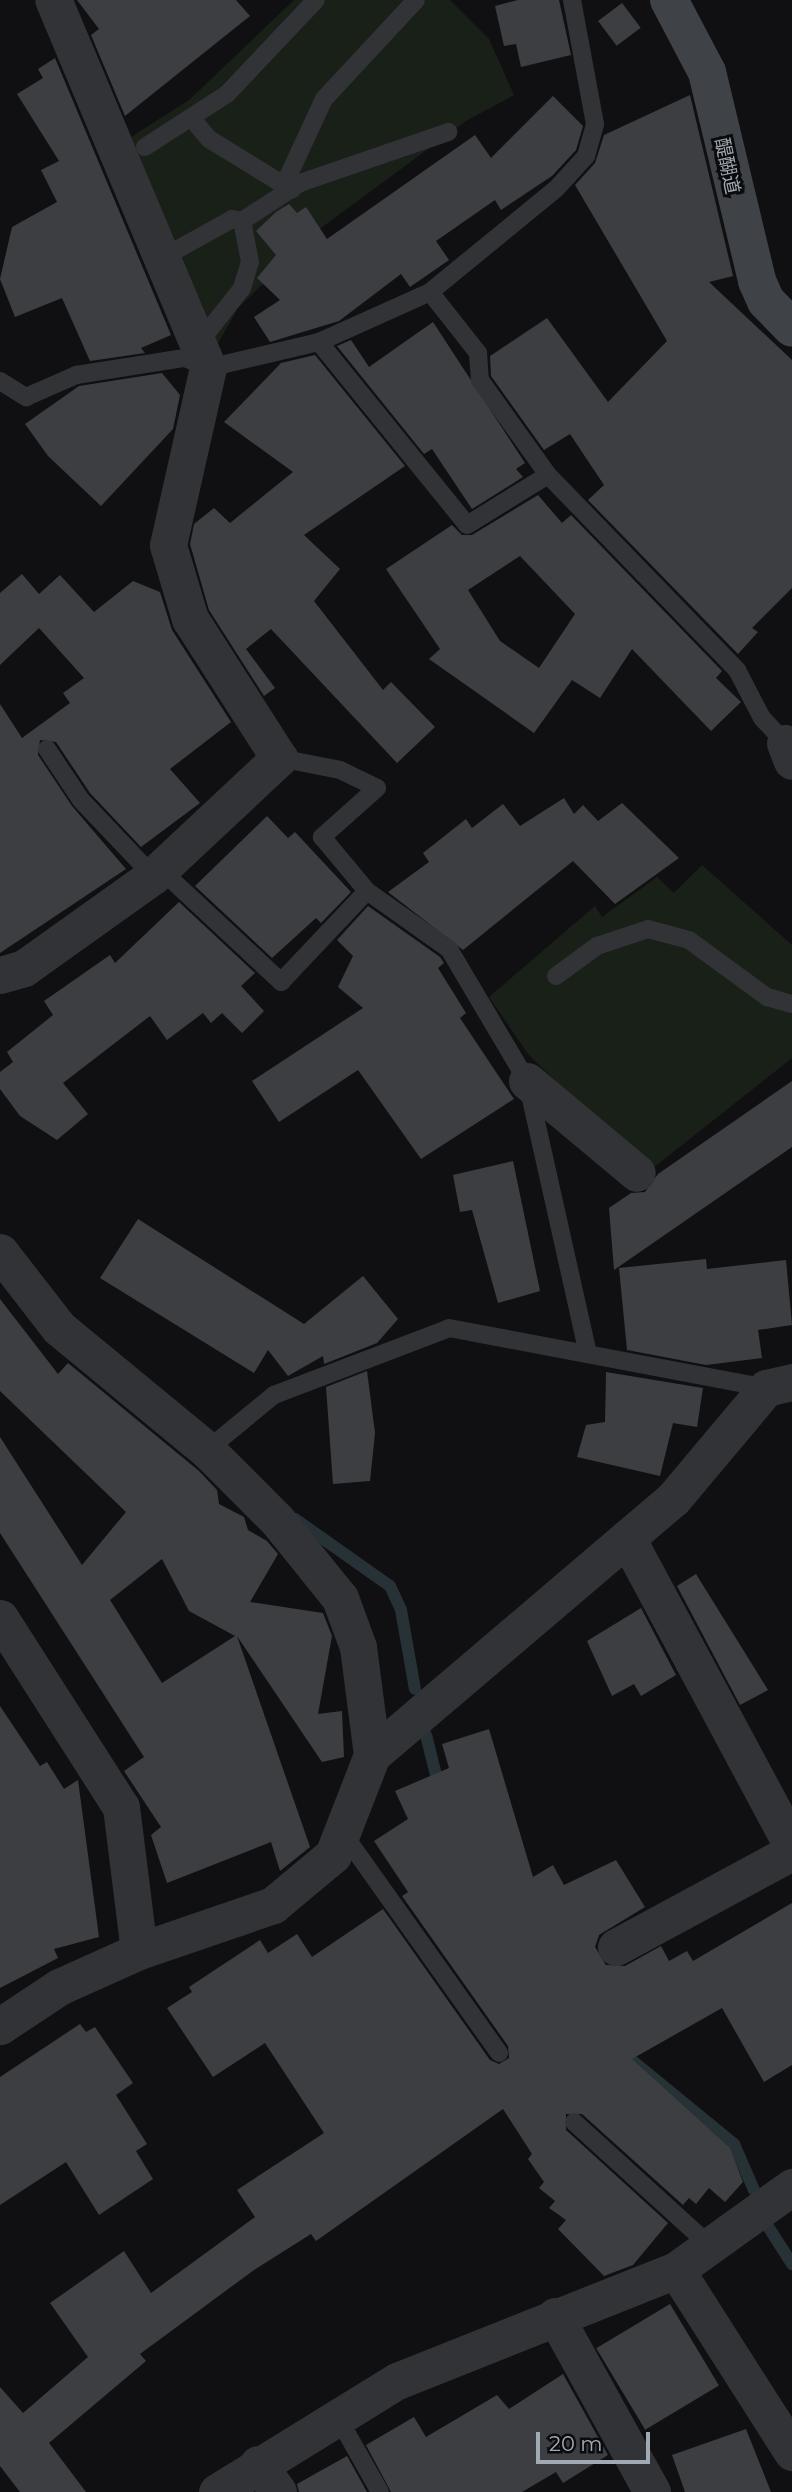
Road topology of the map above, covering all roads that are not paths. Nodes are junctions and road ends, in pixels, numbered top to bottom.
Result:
1 (53, 0) edge
2 (316, 0) edge
3 (416, 0) edge
4 (572, 0) edge
5 (668, 0) edge
6 (193, 120) junction
7 (448, 132) dead end
8 (145, 147) dead end
9 (289, 187) junction
10 (242, 221) junction
11 (162, 258) junction
12 (430, 292) junction
13 (792, 328) edge
14 (319, 342) junction
15 (203, 356) junction
16 (0, 380) edge
17 (548, 475) junction
18 (47, 749) dead end
19 (789, 752) edge
20 (279, 758) junction
21 (157, 873) junction
22 (367, 891) junction
23 (0, 975) edge
24 (556, 976) dead end
25 (792, 1004) edge
26 (527, 1082) junction
27 (637, 1174) dead end
28 (0, 1252) edge
29 (588, 1353) junction
30 (779, 1385) edge
31 (206, 1450) junction
32 (627, 1538) junction
33 (0, 1618) edge
34 (372, 1755) junction
35 (342, 1832) junction
36 (792, 1846) edge
37 (792, 1852) edge
38 (616, 1947) dead end
39 (139, 1951) junction
40 (0, 2026) edge
41 (499, 2053) dead end
42 (574, 2122) dead end
43 (792, 2187) edge
44 (707, 2243) junction
45 (676, 2270) junction
46 (555, 2316) junction
47 (337, 2416) junction
48 (792, 2452) edge
49 (268, 2478) edge
50 (217, 2492) edge
51 (380, 2492) edge
52 (653, 2492) edge

1 - 11 street
2 - 6 lane
3 - 9 lane
4 - 12 lane
5 - 13 main road, 醍醐道
6 - 8 lane
6 - 9 lane
7 - 9 lane
9 - 10 lane
10 - 11 lane
10 - 15 lane
11 - 15 street
12 - 14 lane
12 - 17 lane
14 - 15 lane
14 - 17 lane
15 - 16 lane
15 - 20 street
17 - 19 lane
18 - 21 lane
20 - 21 street
20 - 22 lane
21 - 22 lane
21 - 23 street
22 - 26 lane
24 - 25 lane
26 - 27 street
26 - 29 lane
28 - 31 street
29 - 30 lane
29 - 31 lane
30 - 32 street
31 - 34 street
32 - 34 street
32 - 36 street
33 - 39 street
34 - 35 street
35 - 39 street
35 - 41 lane
37 - 38 street
39 - 40 street
42 - 44 lane
43 - 44 street
44 - 45 street
45 - 46 street
45 - 48 street
46 - 47 street
46 - 52 street
47 - 49 street
47 - 51 lane
49 - 50 street

